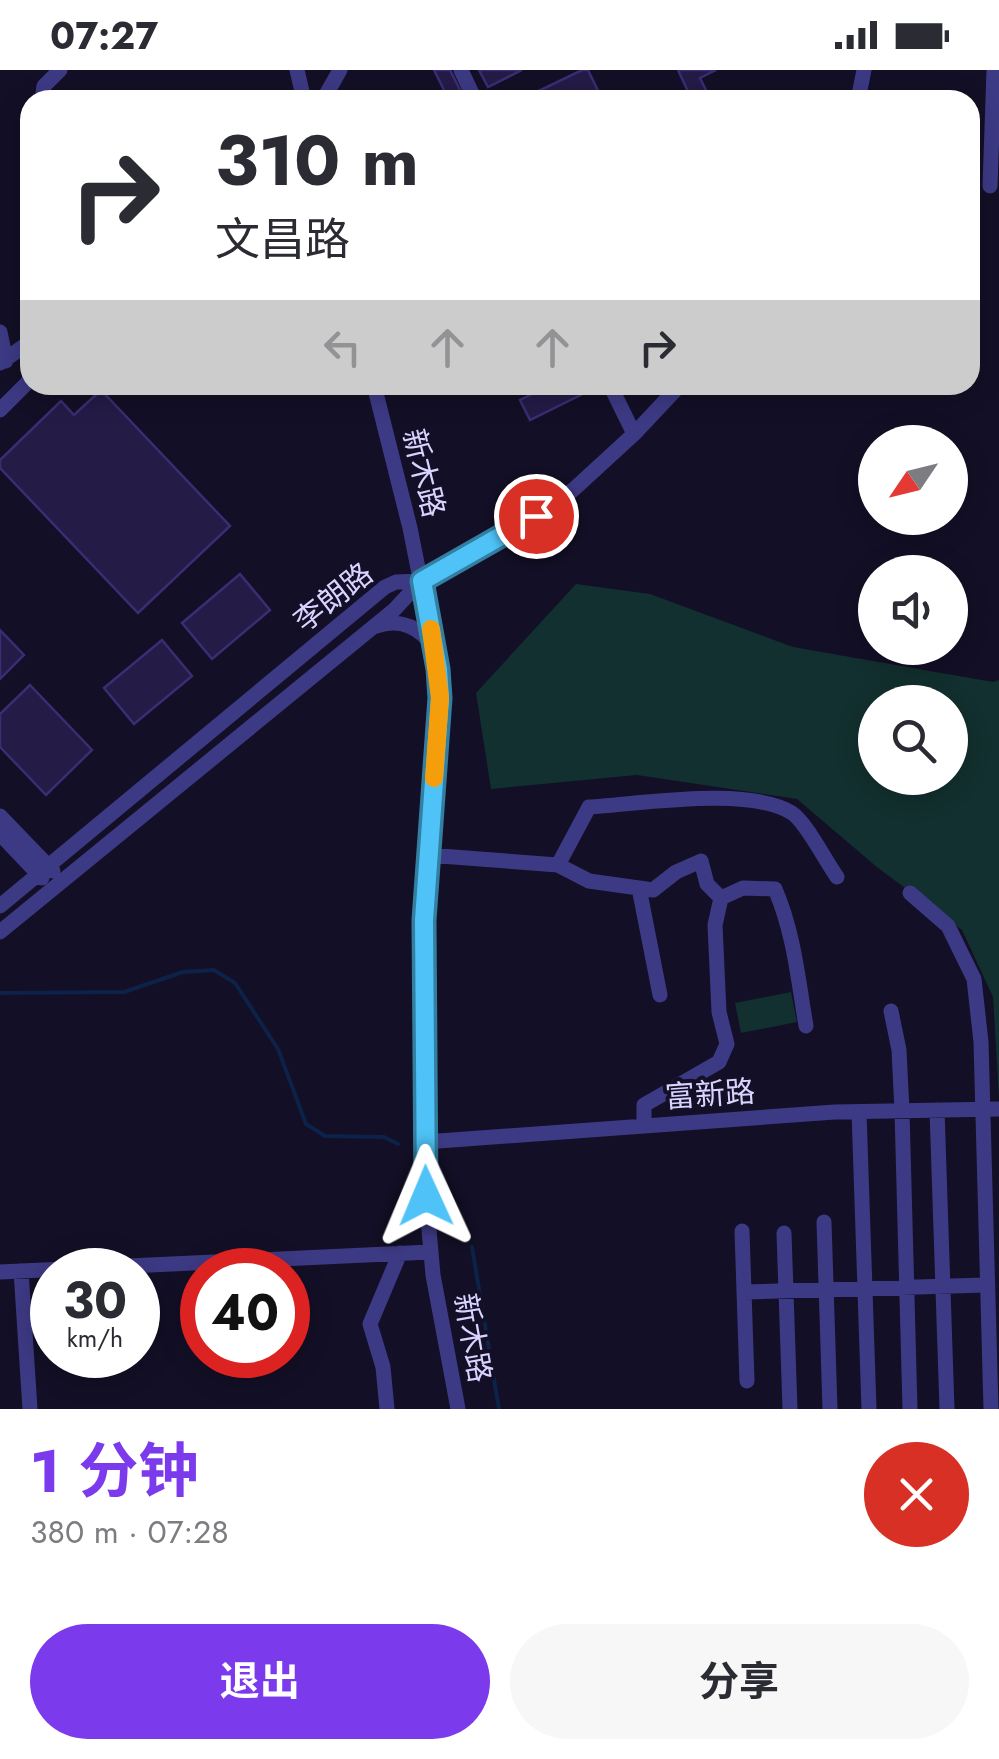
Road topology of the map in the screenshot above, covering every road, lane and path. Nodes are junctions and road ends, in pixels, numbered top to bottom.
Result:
1 (60, 70) edge
2 (994, 70) edge
3 (43, 90) edge
4 (990, 186) dead end
5 (0, 332) edge
6 (3, 362) edge
7 (20, 390) edge
8 (376, 395) edge
9 (615, 395) edge
10 (671, 395) edge
11 (0, 410) edge
12 (634, 434) junction
13 (422, 581) junction
14 (372, 627) junction
15 (434, 647) junction
16 (0, 816) edge
17 (0, 834) edge
18 (427, 855) junction
19 (558, 865) junction
20 (43, 870) junction
21 (836, 878) dead end
22 (58, 885) junction
23 (639, 888) junction
24 (910, 892) dead end
25 (720, 898) junction
26 (0, 906) edge
27 (0, 932) edge
28 (660, 995) dead end
29 (892, 1011) dead end
30 (806, 1026) dead end
31 (999, 1108) edge
32 (980, 1109) junction
33 (937, 1110) junction
34 (902, 1111) junction
35 (860, 1112) junction
36 (644, 1126) junction
37 (426, 1142) junction
38 (824, 1222) dead end
39 (742, 1231) dead end
40 (784, 1233) dead end
41 (430, 1252) junction
42 (400, 1253) junction
43 (21, 1271) junction
44 (0, 1272) edge
45 (986, 1285) junction
46 (943, 1286) junction
47 (907, 1287) junction
48 (865, 1288) junction
49 (826, 1290) junction
50 (786, 1291) junction
51 (744, 1292) junction
52 (748, 1381) dead end
53 (30, 1409) edge
54 (387, 1409) edge
55 (458, 1409) edge
56 (790, 1409) edge
57 (830, 1409) edge
58 (870, 1409) edge
59 (910, 1409) edge
60 (947, 1409) edge
61 (990, 1409) edge

1 - 3 street
2 - 4 street
5 - 6 street
7 - 11 street
8 - 13 street, 新木路
9 - 12 street
10 - 12 street
12 - 13 street
13 - 14 street, 李朗路
13 - 15 street, 新木路
13 - 20 street, 李朗路
14 - 15 street
14 - 22 street, 李朗路
15 - 18 street, 新木路
16 - 20 street
17 - 20 street
18 - 19 street
18 - 37 street, 新木路
19 - 21 street
19 - 23 street
20 - 22 street
20 - 26 street, 李朗路
22 - 27 street, 李朗路
23 - 25 street
23 - 28 street
24 - 32 street
25 - 30 street
25 - 36 street
29 - 34 street
31 - 32 street, 富新路
32 - 33 street, 富新路
32 - 45 street
33 - 34 street, 富新路
33 - 46 street
34 - 35 street, 富新路
34 - 47 street
35 - 36 street, 富新路
35 - 48 street
36 - 37 street, 富新路
37 - 41 street, 新木路
38 - 49 street
39 - 51 street
40 - 50 street
41 - 42 street
41 - 55 street, 新木路
42 - 43 street
42 - 54 street
43 - 44 street
43 - 53 street
45 - 46 street
45 - 61 street
46 - 47 street
46 - 60 street
47 - 48 street
47 - 59 street
48 - 49 street
48 - 58 street
49 - 50 street
49 - 57 street
50 - 51 street
50 - 56 street
51 - 52 street

